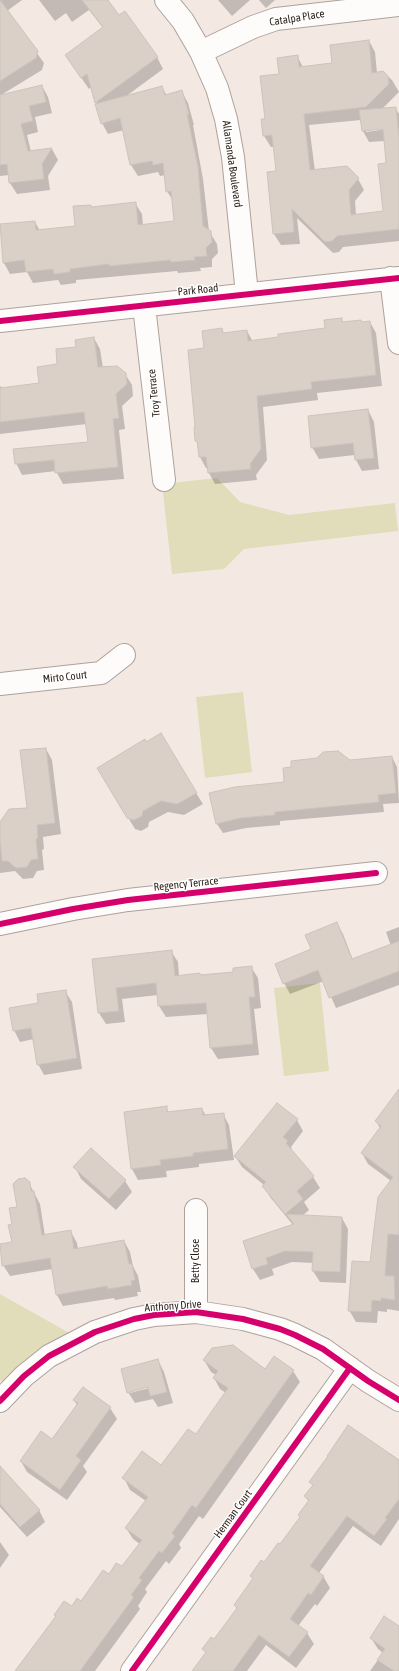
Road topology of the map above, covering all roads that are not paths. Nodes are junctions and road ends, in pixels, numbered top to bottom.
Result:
1 (166, 0) edge
2 (399, 5) edge
3 (201, 52) junction
4 (395, 278) edge
5 (247, 294) junction
6 (144, 306) junction
7 (0, 321) edge
8 (399, 343) edge
9 (164, 480) dead end
10 (124, 655) dead end
11 (0, 684) edge
12 (376, 873) dead end
13 (0, 924) edge
14 (196, 1210) dead end
15 (196, 1312) junction
16 (350, 1368) junction
17 (399, 1400) edge
18 (0, 1401) edge
19 (132, 1671) edge

1 - 3 street, Allamanda Boulevard
2 - 3 street, Catalpa Place
3 - 5 street, Allamanda Boulevard
4 - 5 street, Park Road
4 - 8 street
5 - 6 street, Park Road
6 - 7 street, Park Road
6 - 9 street, Troy Terrace
10 - 11 street, Mirto Court
12 - 13 street, Regency Terrace
14 - 15 street, Betty Close
15 - 16 street, Anthony Drive
15 - 18 street, Anthony Drive
16 - 17 street, Anthony Drive
16 - 19 street, Herman Court

